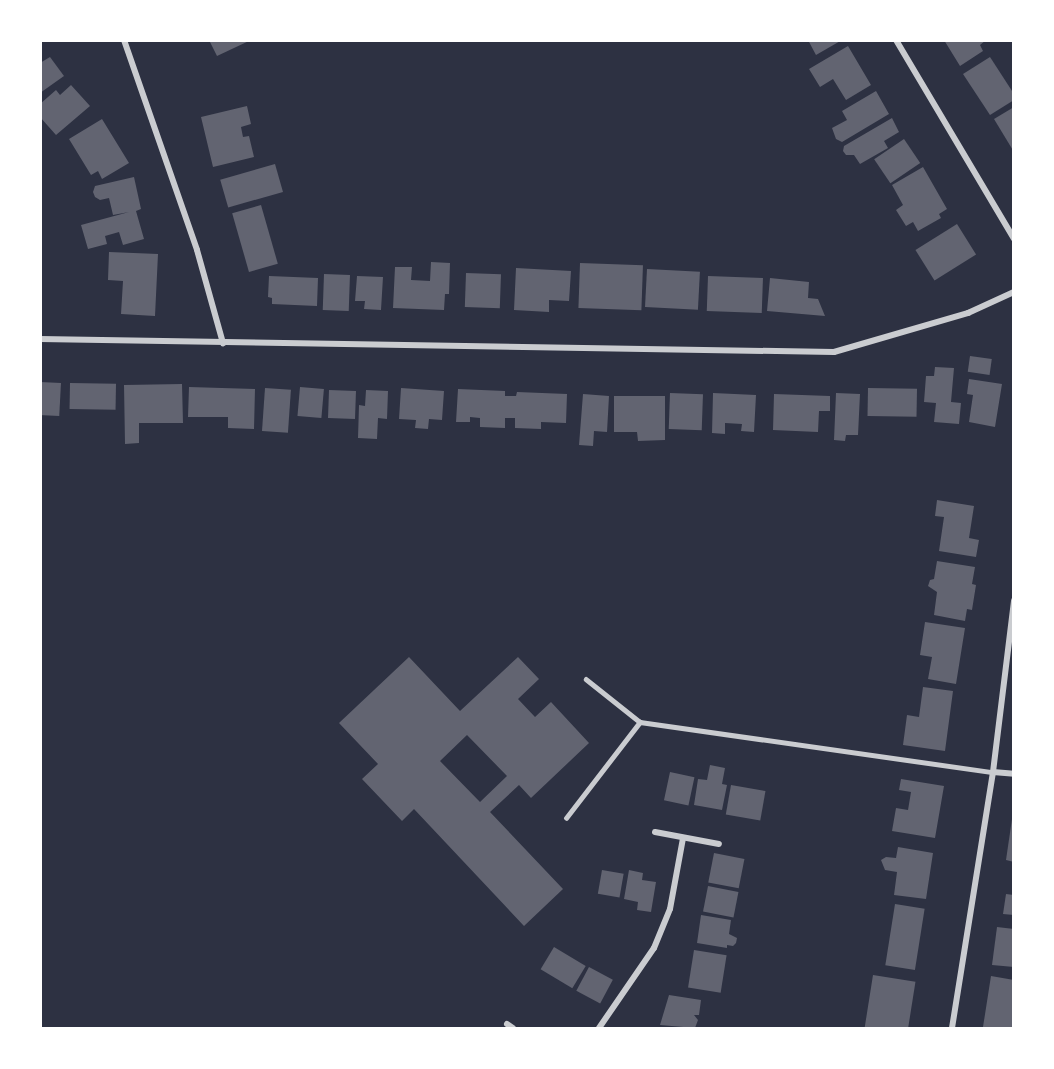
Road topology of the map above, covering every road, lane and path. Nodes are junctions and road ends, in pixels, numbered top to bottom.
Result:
1 (124, 40) edge
2 (896, 40) edge
3 (1014, 239) edge
4 (1014, 292) edge
5 (40, 339) edge
6 (223, 343) junction
7 (1014, 600) edge
8 (586, 679) dead end
9 (639, 722) junction
10 (993, 772) junction
11 (1014, 774) edge
12 (566, 818) dead end
13 (655, 832) dead end
14 (683, 838) junction
15 (719, 844) dead end
16 (599, 1029) edge
17 (952, 1029) edge

1 - 6 street
2 - 3 street
4 - 6 street
5 - 6 street
7 - 10 street
8 - 9 lane
9 - 10 lane
9 - 12 lane
10 - 11 street
10 - 17 street
13 - 14 street
14 - 15 street
14 - 16 street

